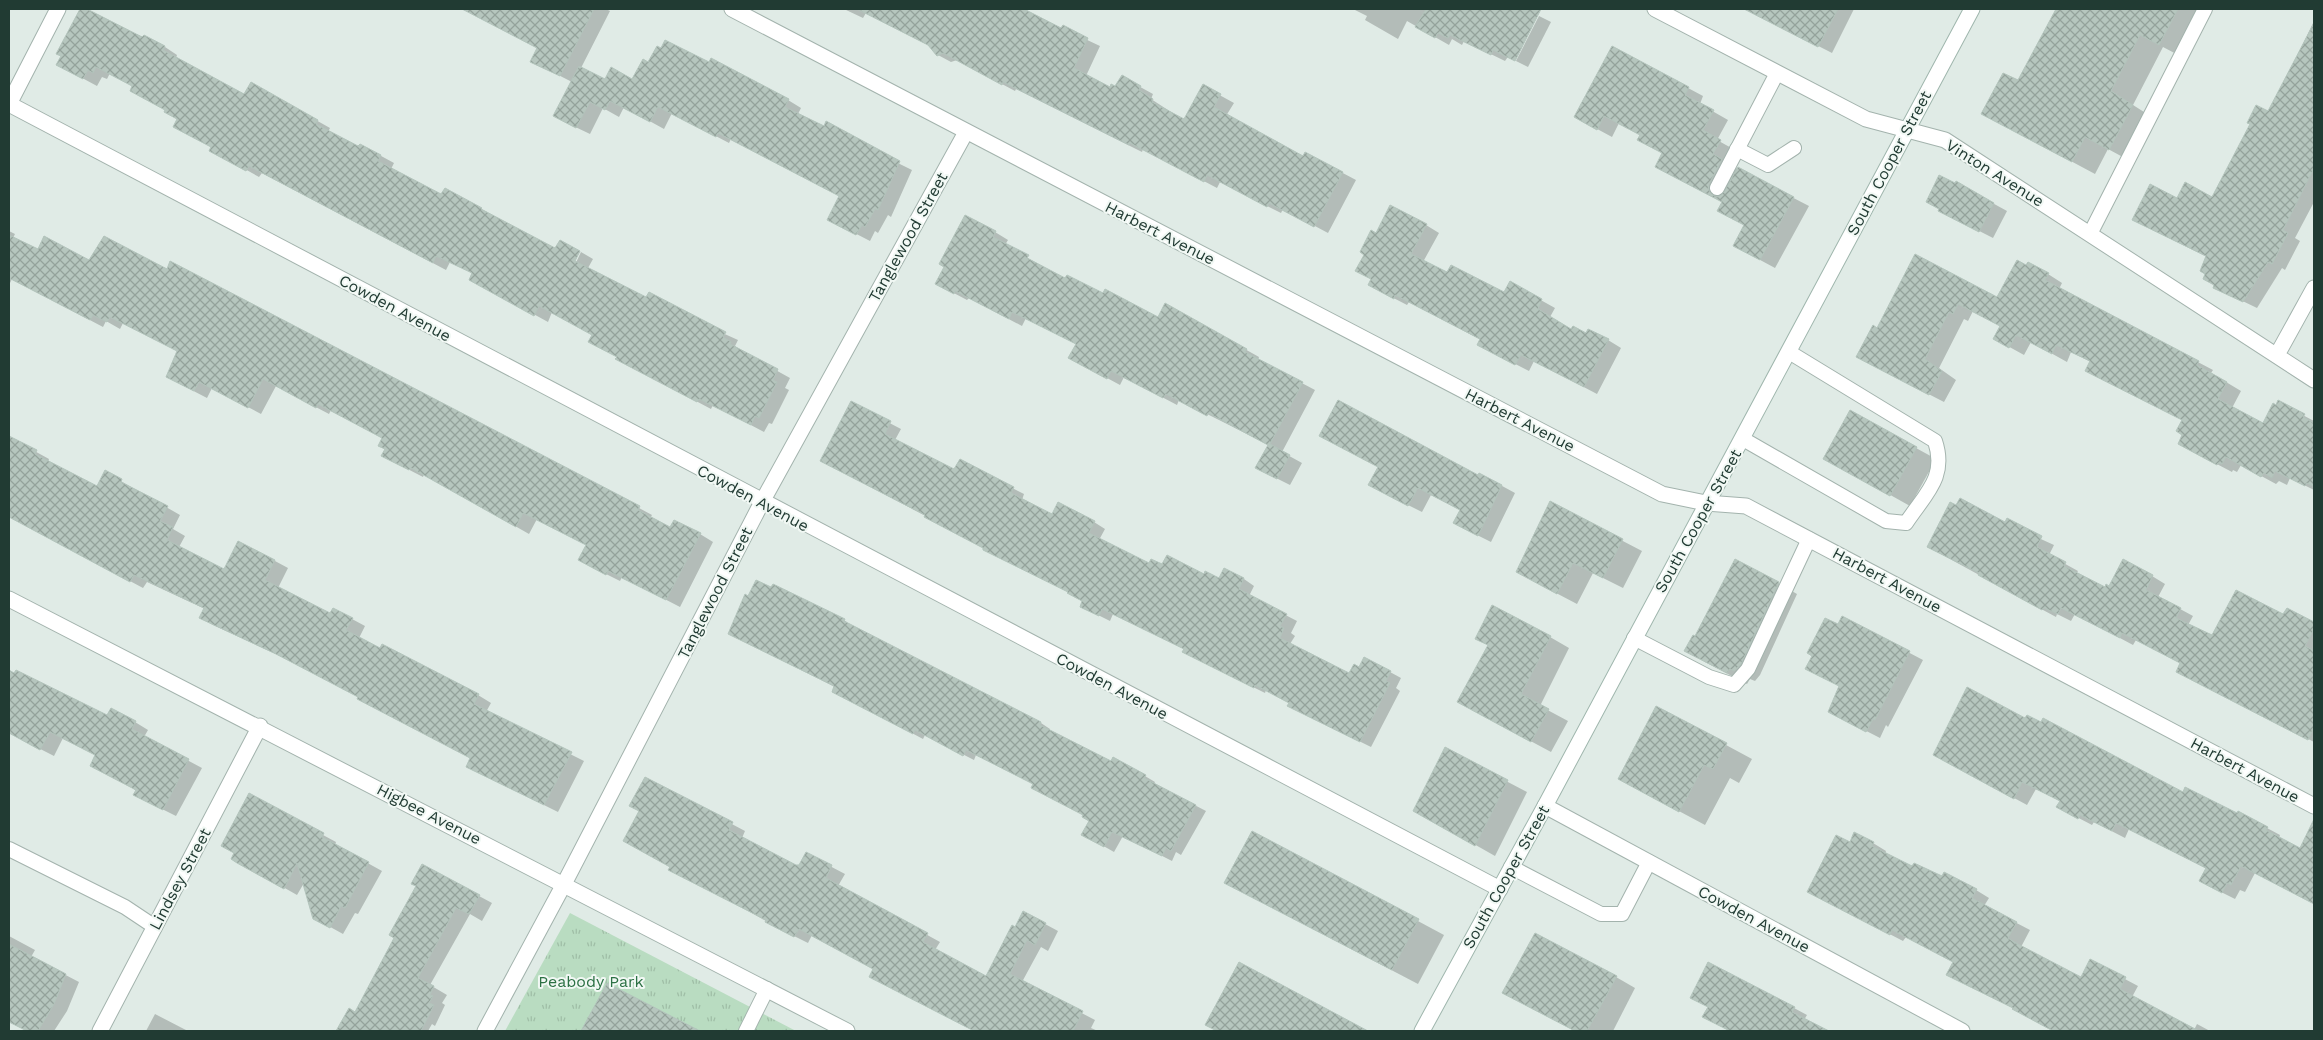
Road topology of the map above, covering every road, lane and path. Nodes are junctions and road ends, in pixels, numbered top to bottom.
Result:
1 (58, 9) edge
2 (732, 9) edge
3 (1655, 9) edge
4 (1972, 9) edge
5 (2204, 9) edge
6 (1777, 73) junction
7 (9, 104) edge
8 (1906, 130) junction
9 (966, 132) junction
10 (1794, 148) dead end
11 (1737, 149) junction
12 (1717, 188) dead end
13 (2090, 234) junction
14 (2314, 288) edge
15 (1789, 352) junction
16 (2277, 355) junction
17 (2314, 380) edge
18 (1742, 439) junction
19 (762, 502) junction
20 (1706, 503) junction
21 (1809, 539) junction
22 (9, 599) edge
23 (1634, 638) junction
24 (260, 726) junction
25 (1545, 806) junction
26 (2314, 806) edge
27 (9, 849) edge
28 (1650, 862) junction
29 (1511, 867) junction
30 (564, 884) junction
31 (1500, 889) junction
32 (155, 927) junction
33 (767, 990) junction
34 (100, 1031) edge
35 (485, 1031) edge
36 (746, 1031) edge
37 (847, 1031) edge
38 (1422, 1031) edge
39 (1962, 1031) edge

1 - 7 street
2 - 9 street, Harbert Avenue
3 - 6 street, Vinton Avenue
4 - 8 street, South Cooper Street
5 - 13 lane
6 - 8 street, Vinton Avenue
6 - 11 lane
7 - 19 street, Cowden Avenue
8 - 13 street, Vinton Avenue
8 - 15 street, South Cooper Street
9 - 19 street, Tanglewood Street
9 - 20 street, Harbert Avenue
10 - 11 lane
11 - 12 lane
13 - 16 street, Vinton Avenue
14 - 16 street
15 - 18 street, South Cooper Street
15 - 18 lane
16 - 17 street, Vinton Avenue
18 - 20 street, South Cooper Street
19 - 30 street, Tanglewood Street
19 - 31 street, Cowden Avenue
20 - 21 street, Harbert Avenue
20 - 23 street, South Cooper Street
21 - 23 lane
21 - 26 street, Harbert Avenue
22 - 24 street, Higbee Avenue
23 - 25 street, South Cooper Street
24 - 30 street, Higbee Avenue
24 - 32 street, Lindsey Street
25 - 28 street, Cowden Avenue
25 - 29 street, South Cooper Street
27 - 32 lane
28 - 29 lane
28 - 39 street, Cowden Avenue
29 - 31 street, South Cooper Street
30 - 33 street, Higbee Avenue
30 - 35 street, Tanglewood Street
31 - 38 street, South Cooper Street
32 - 34 street, Lindsey Street
33 - 36 lane
33 - 37 street, Higbee Avenue

